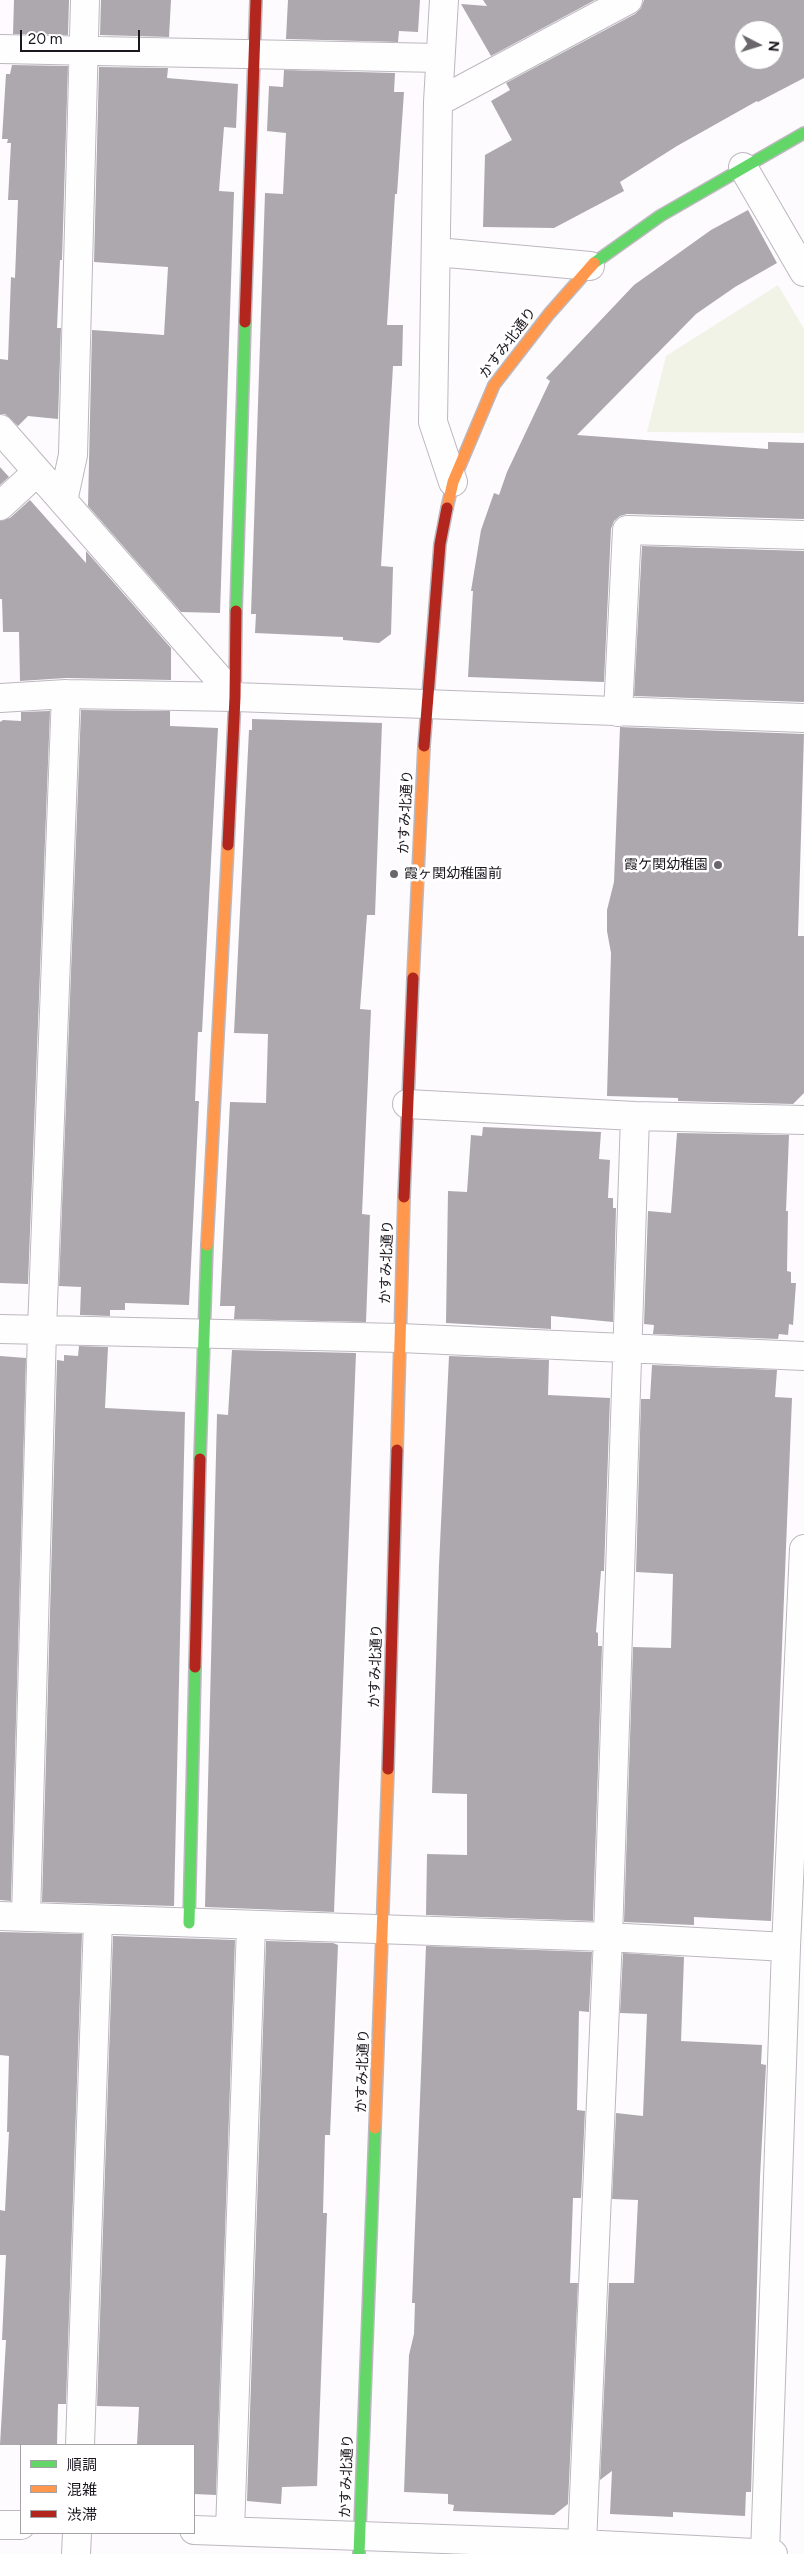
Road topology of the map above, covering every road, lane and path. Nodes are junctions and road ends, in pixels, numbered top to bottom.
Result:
1 (85, 0) edge
2 (256, 0) edge
3 (444, 0) edge
4 (628, 0) edge
5 (0, 49) edge
6 (82, 50) junction
7 (253, 54) junction
8 (440, 58) junction
9 (438, 102) junction
10 (804, 134) edge
11 (743, 167) junction
12 (437, 252) junction
13 (590, 266) junction
14 (804, 272) edge
15 (0, 429) edge
16 (37, 472) junction
17 (453, 482) junction
18 (63, 501) junction
19 (0, 506) edge
20 (804, 535) edge
21 (66, 694) junction
22 (234, 697) junction
23 (0, 698) edge
24 (426, 706) junction
25 (618, 712) junction
26 (804, 718) edge
27 (407, 1104) junction
28 (636, 1116) junction
29 (804, 1120) edge
30 (0, 1328) edge
31 (42, 1330) junction
32 (203, 1333) junction
33 (400, 1338) junction
34 (627, 1348) junction
35 (804, 1356) edge
36 (804, 1549) edge
37 (13, 1916) edge
38 (98, 1920) junction
39 (189, 1923) junction
40 (250, 1926) junction
41 (793, 1930) edge
42 (383, 1931) junction
43 (608, 1937) junction
44 (80, 2444) edge
45 (0, 2525) edge
46 (20, 2525) edge
47 (195, 2530) edge
48 (230, 2531) junction
49 (77, 2534) edge
50 (582, 2544) junction
51 (359, 2545) edge
52 (76, 2554) edge
53 (765, 2554) edge
54 (773, 2554) edge

1 - 6 street
2 - 7 street
3 - 8 street
4 - 9 street
5 - 6 street
6 - 7 street
6 - 18 street
7 - 8 street
7 - 22 street
8 - 9 street
9 - 12 street
10 - 11 street, かすみ北通り
11 - 13 street, かすみ北通り
11 - 14 street
12 - 13 street
12 - 17 street
13 - 17 street, かすみ北通り
15 - 16 street
16 - 18 street
16 - 19 street
17 - 24 street, かすみ北通り
18 - 22 street
20 - 25 street
21 - 22 street
21 - 23 street
21 - 31 street
22 - 24 street
22 - 32 street
24 - 25 street
24 - 27 street, かすみ北通り
25 - 26 street
27 - 28 street
27 - 33 street, かすみ北通り
28 - 29 street
28 - 34 street
30 - 31 street
31 - 32 street
31 - 37 street
32 - 33 street
32 - 39 street
33 - 34 street
33 - 42 street, かすみ北通り
34 - 35 street
34 - 43 street
36 - 41 street
37 - 38 street
38 - 39 street
38 - 44 street
39 - 40 street
40 - 42 street
40 - 48 street
41 - 43 street
41 - 53 street
42 - 43 street
42 - 51 street, かすみ北通り
43 - 50 street
45 - 46 street
47 - 48 street
48 - 51 street
49 - 52 street
50 - 51 street
50 - 53 street
53 - 54 street

